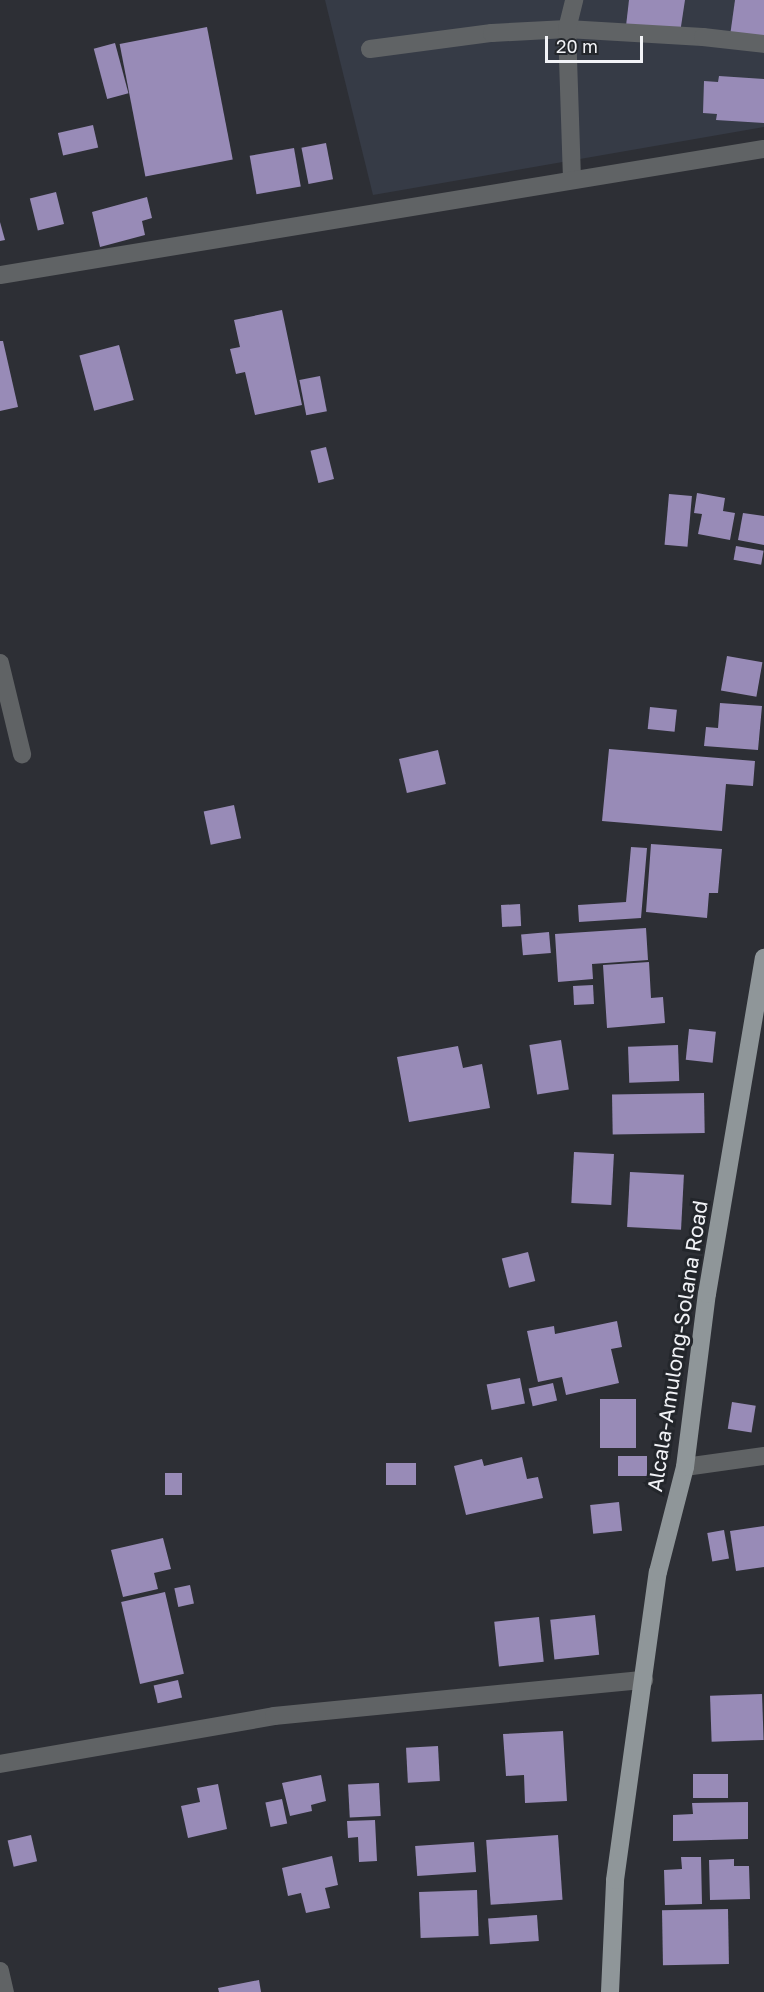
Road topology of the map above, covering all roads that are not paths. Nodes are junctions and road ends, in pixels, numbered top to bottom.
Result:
1 (574, 0) edge
2 (567, 28) junction
3 (764, 44) edge
4 (370, 49) dead end
5 (764, 149) edge
6 (572, 179) junction
7 (0, 275) edge
8 (0, 663) edge
9 (22, 754) dead end
10 (764, 958) edge
11 (764, 1456) edge
12 (685, 1467) junction
13 (644, 1680) junction
14 (0, 1764) edge
15 (0, 1971) edge
16 (5, 1992) edge
17 (610, 1992) edge

1 - 2 street
2 - 3 street
2 - 4 street
2 - 6 street
5 - 6 street
6 - 7 street
8 - 9 street
10 - 12 main road, Alcala-Amulong-Solana Road
11 - 12 street
12 - 13 main road, Alcala-Amulong-Solana Road
13 - 14 street
13 - 17 main road, Alcala-Amulong-Solana Road
15 - 16 street

